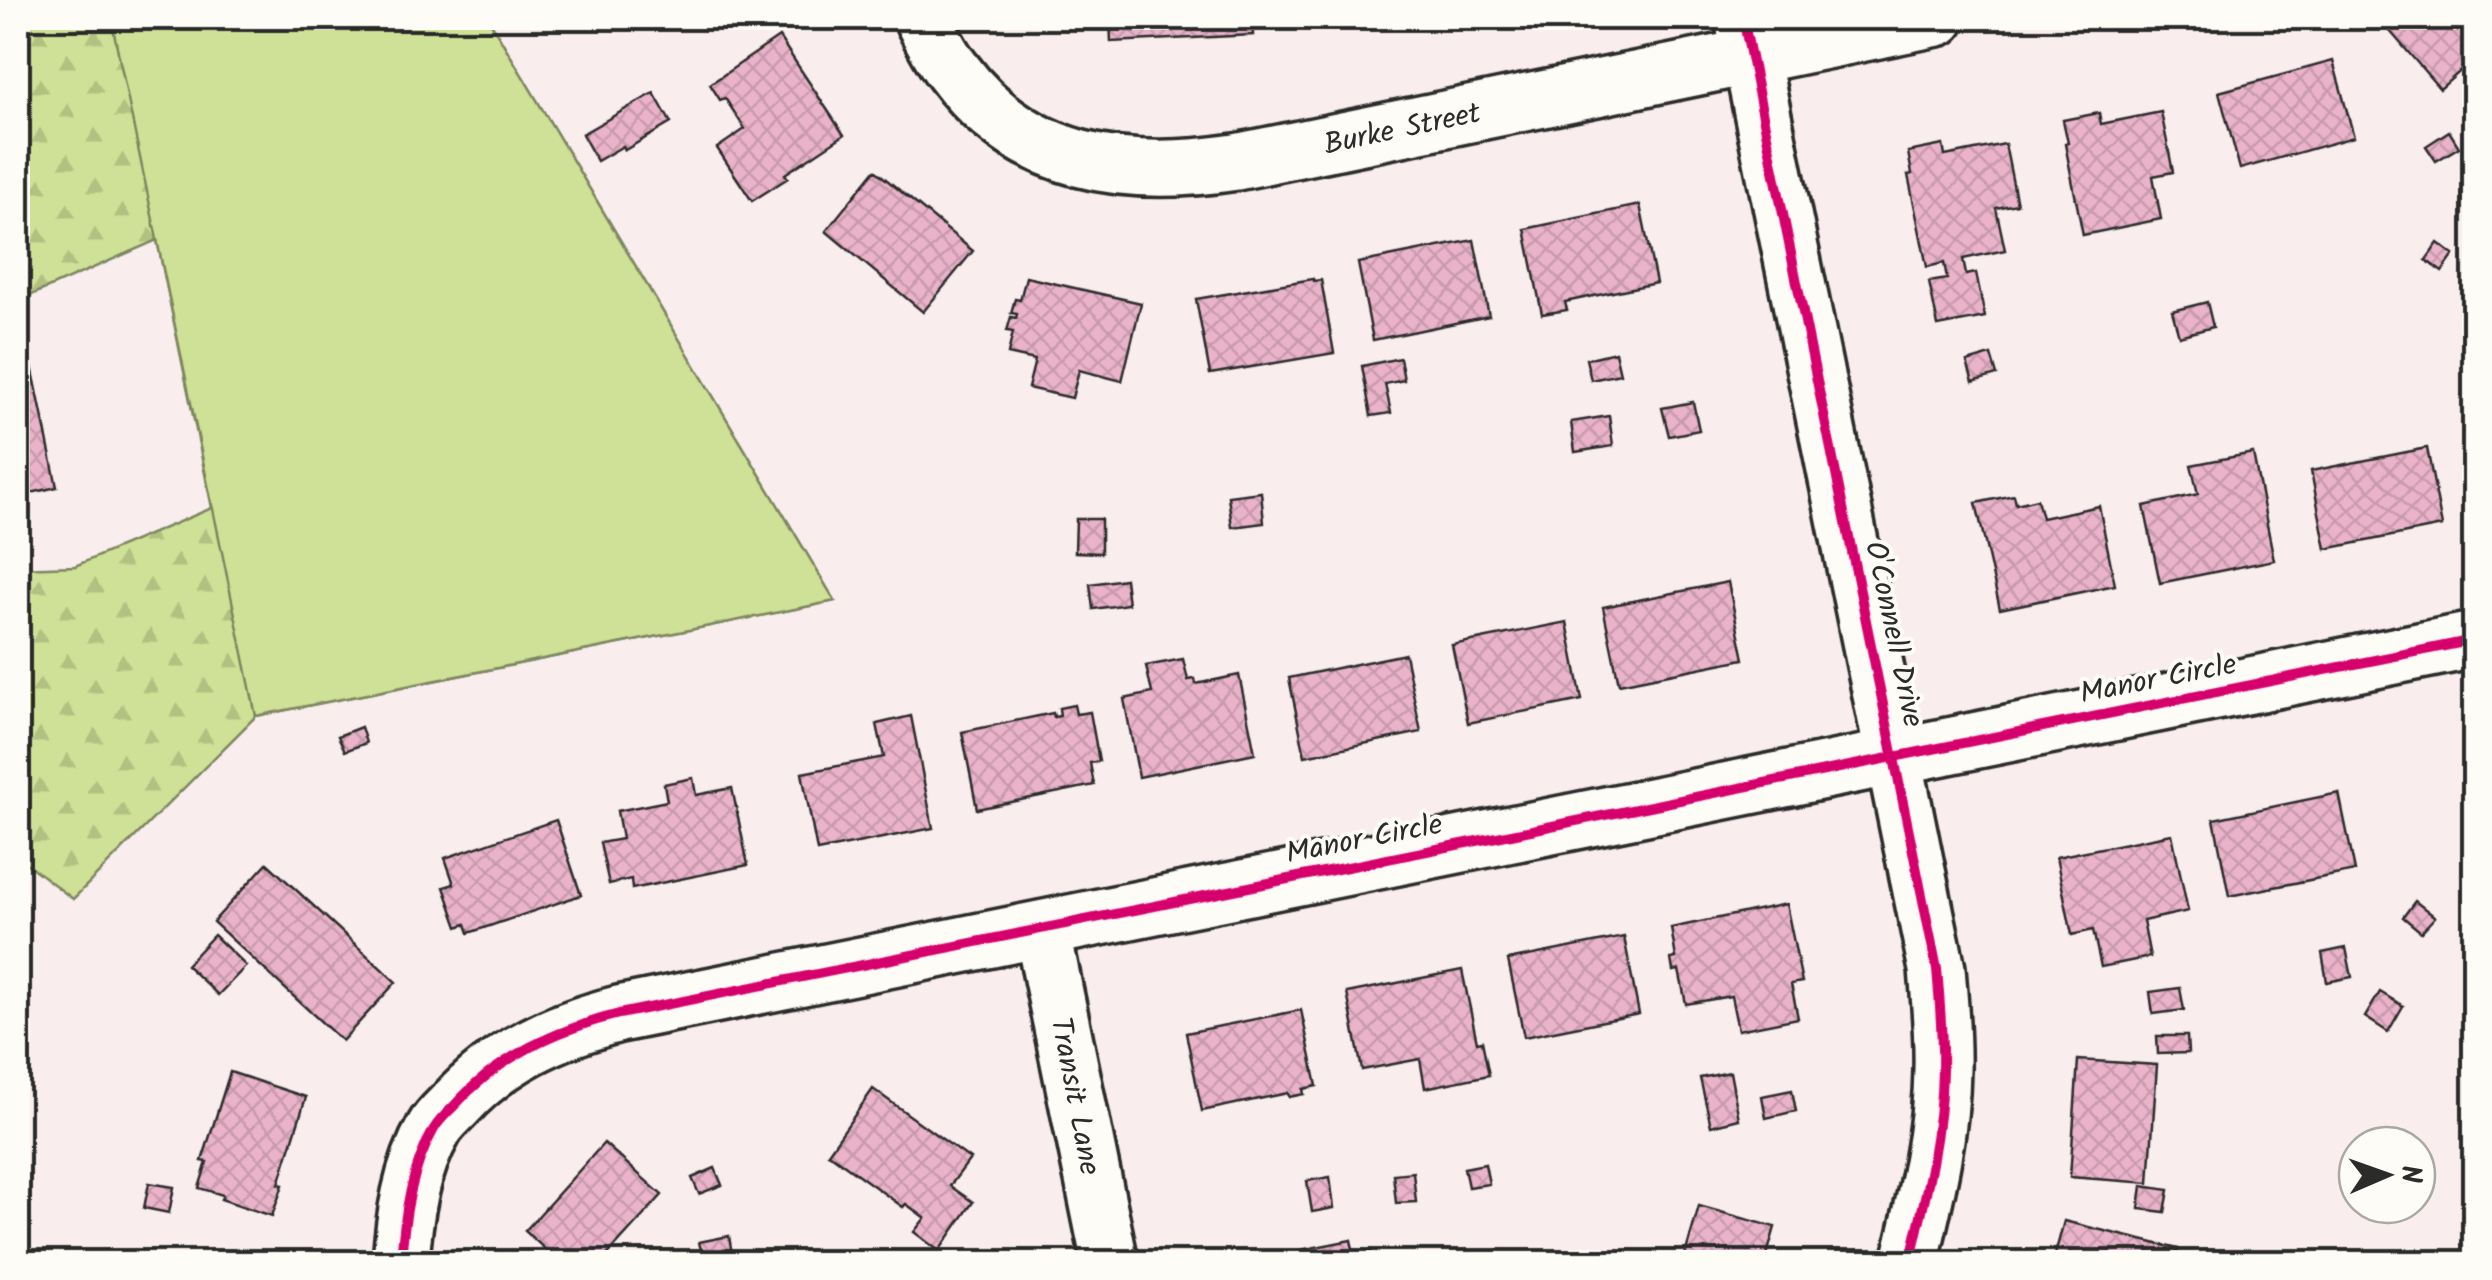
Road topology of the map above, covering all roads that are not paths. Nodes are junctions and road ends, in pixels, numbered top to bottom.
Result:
1 (922, 18) edge
2 (1937, 18) edge
3 (1747, 37) edge
4 (2474, 640) edge
5 (1894, 757) junction
6 (1042, 929) junction
7 (401, 1262) edge
8 (1110, 1262) edge
9 (1910, 1262) edge

1 - 3 street, Burke Street
2 - 3 street, Burke Street
3 - 5 street, O'Connell Drive
4 - 5 street, Manor Circle
5 - 6 street, Manor Circle
5 - 9 street, O'Connell Drive
6 - 7 street, Manor Circle
6 - 8 street, Transit Lane

